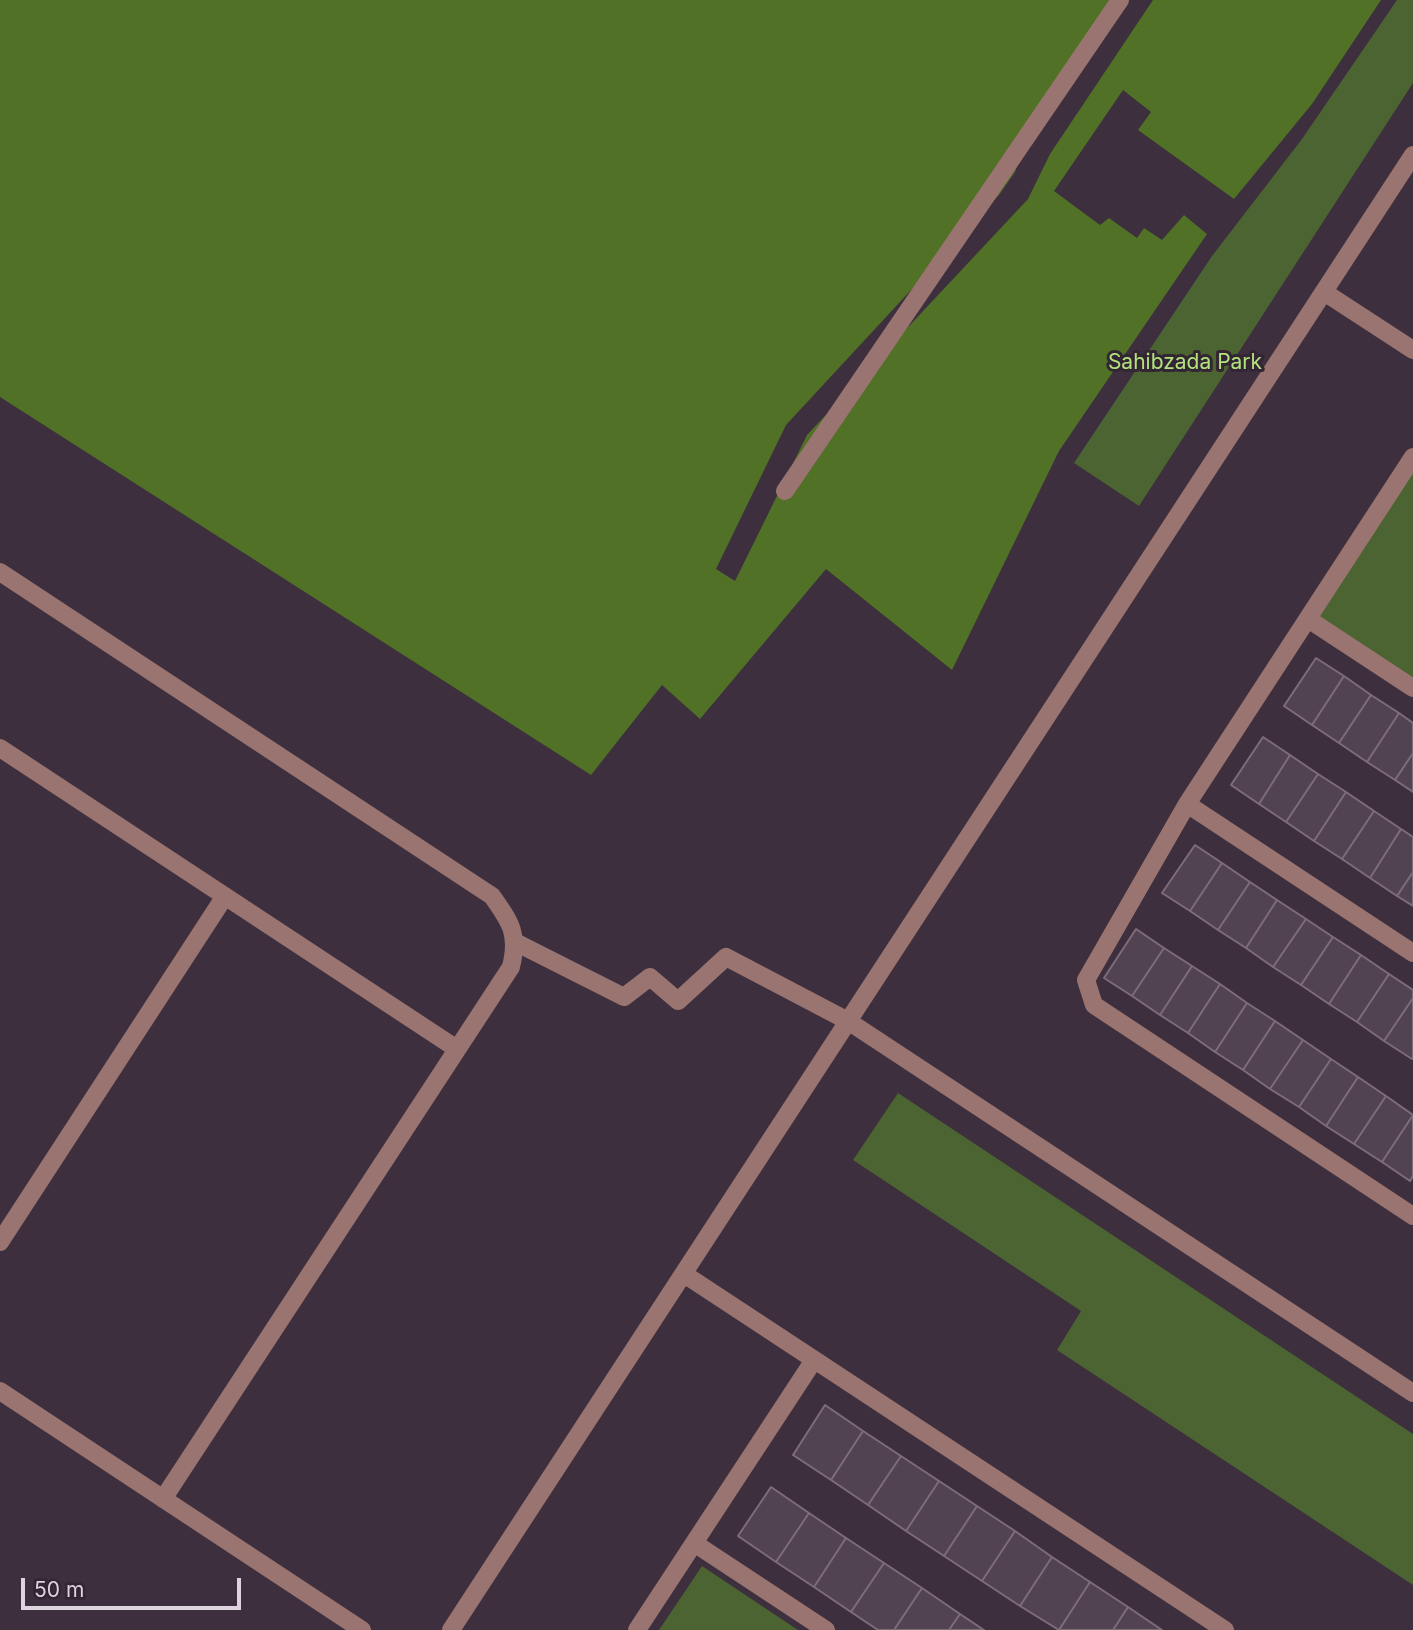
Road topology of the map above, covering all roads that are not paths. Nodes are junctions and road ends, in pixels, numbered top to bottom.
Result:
1 (1119, 0) edge
2 (1413, 155) edge
3 (1324, 292) junction
4 (1413, 350) edge
5 (1413, 457) edge
6 (785, 491) dead end
7 (0, 572) edge
8 (1308, 619) junction
9 (1413, 688) edge
10 (0, 748) edge
11 (1187, 804) junction
12 (225, 896) junction
13 (517, 943) junction
14 (1413, 953) edge
15 (848, 1021) junction
16 (457, 1049) junction
17 (1413, 1216) edge
18 (0, 1242) edge
19 (684, 1274) junction
20 (814, 1360) junction
21 (0, 1391) edge
22 (1413, 1393) edge
23 (163, 1499) junction
24 (694, 1543) junction
25 (362, 1630) edge
26 (451, 1630) edge
27 (637, 1630) edge
28 (827, 1630) edge
29 (1225, 1630) edge

1 - 6 street
2 - 3 street
3 - 4 street
3 - 15 street
5 - 8 street
7 - 13 street
8 - 9 street
8 - 11 street
10 - 12 street
11 - 14 street
11 - 17 street
12 - 16 street
12 - 18 street
13 - 15 street
13 - 16 street
15 - 19 street
15 - 22 street
16 - 23 street
19 - 20 street
19 - 26 street
20 - 24 street
20 - 29 street
21 - 23 street
23 - 25 street
24 - 27 street
24 - 28 street

